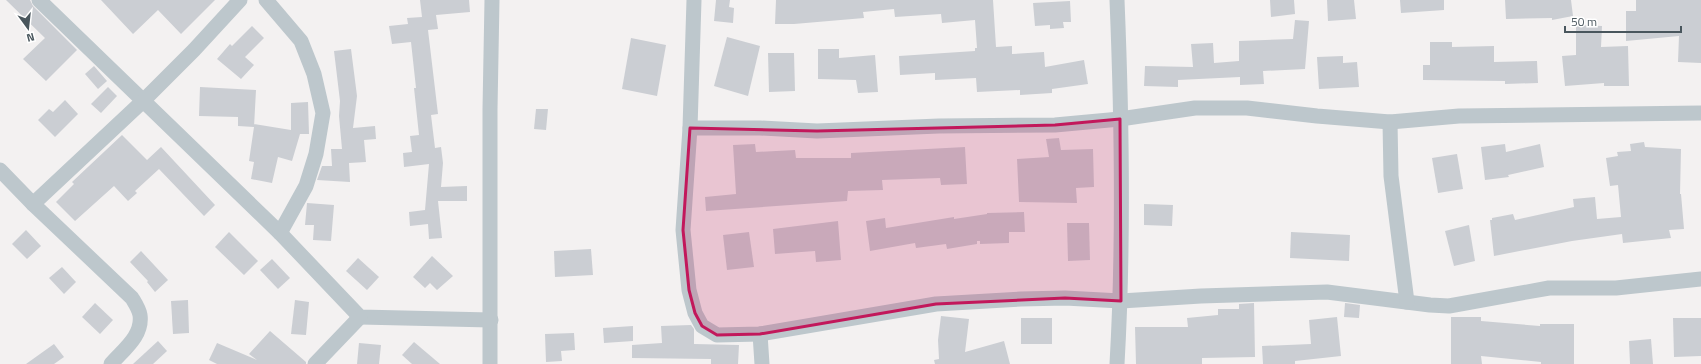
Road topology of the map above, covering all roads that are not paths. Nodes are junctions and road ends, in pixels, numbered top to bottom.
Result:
1 (39, 0) edge
2 (240, 0) edge
3 (266, 0) edge
4 (492, 0) edge
5 (694, 0) edge
6 (1117, 0) edge
7 (143, 101) junction
8 (1701, 113) edge
9 (1120, 119) junction
10 (1390, 122) junction
11 (690, 128) junction
12 (0, 170) edge
13 (33, 204) junction
14 (280, 232) junction
15 (1701, 279) edge
16 (1121, 301) junction
17 (1407, 302) junction
18 (360, 317) junction
19 (491, 320) junction
20 (760, 334) junction
21 (111, 364) edge
22 (315, 364) edge
23 (490, 364) edge
24 (762, 364) edge
25 (1117, 364) edge

1 - 7 street
2 - 7 street
3 - 14 street
4 - 19 street
5 - 11 street
6 - 9 street
7 - 13 street
7 - 14 street
8 - 10 street
9 - 10 street
9 - 11 street
9 - 16 street
10 - 17 street
11 - 20 street
12 - 13 street
13 - 21 street
14 - 18 street
15 - 17 street
16 - 17 street
16 - 20 street
16 - 25 street
18 - 19 street
18 - 22 street
19 - 23 street
20 - 24 street

